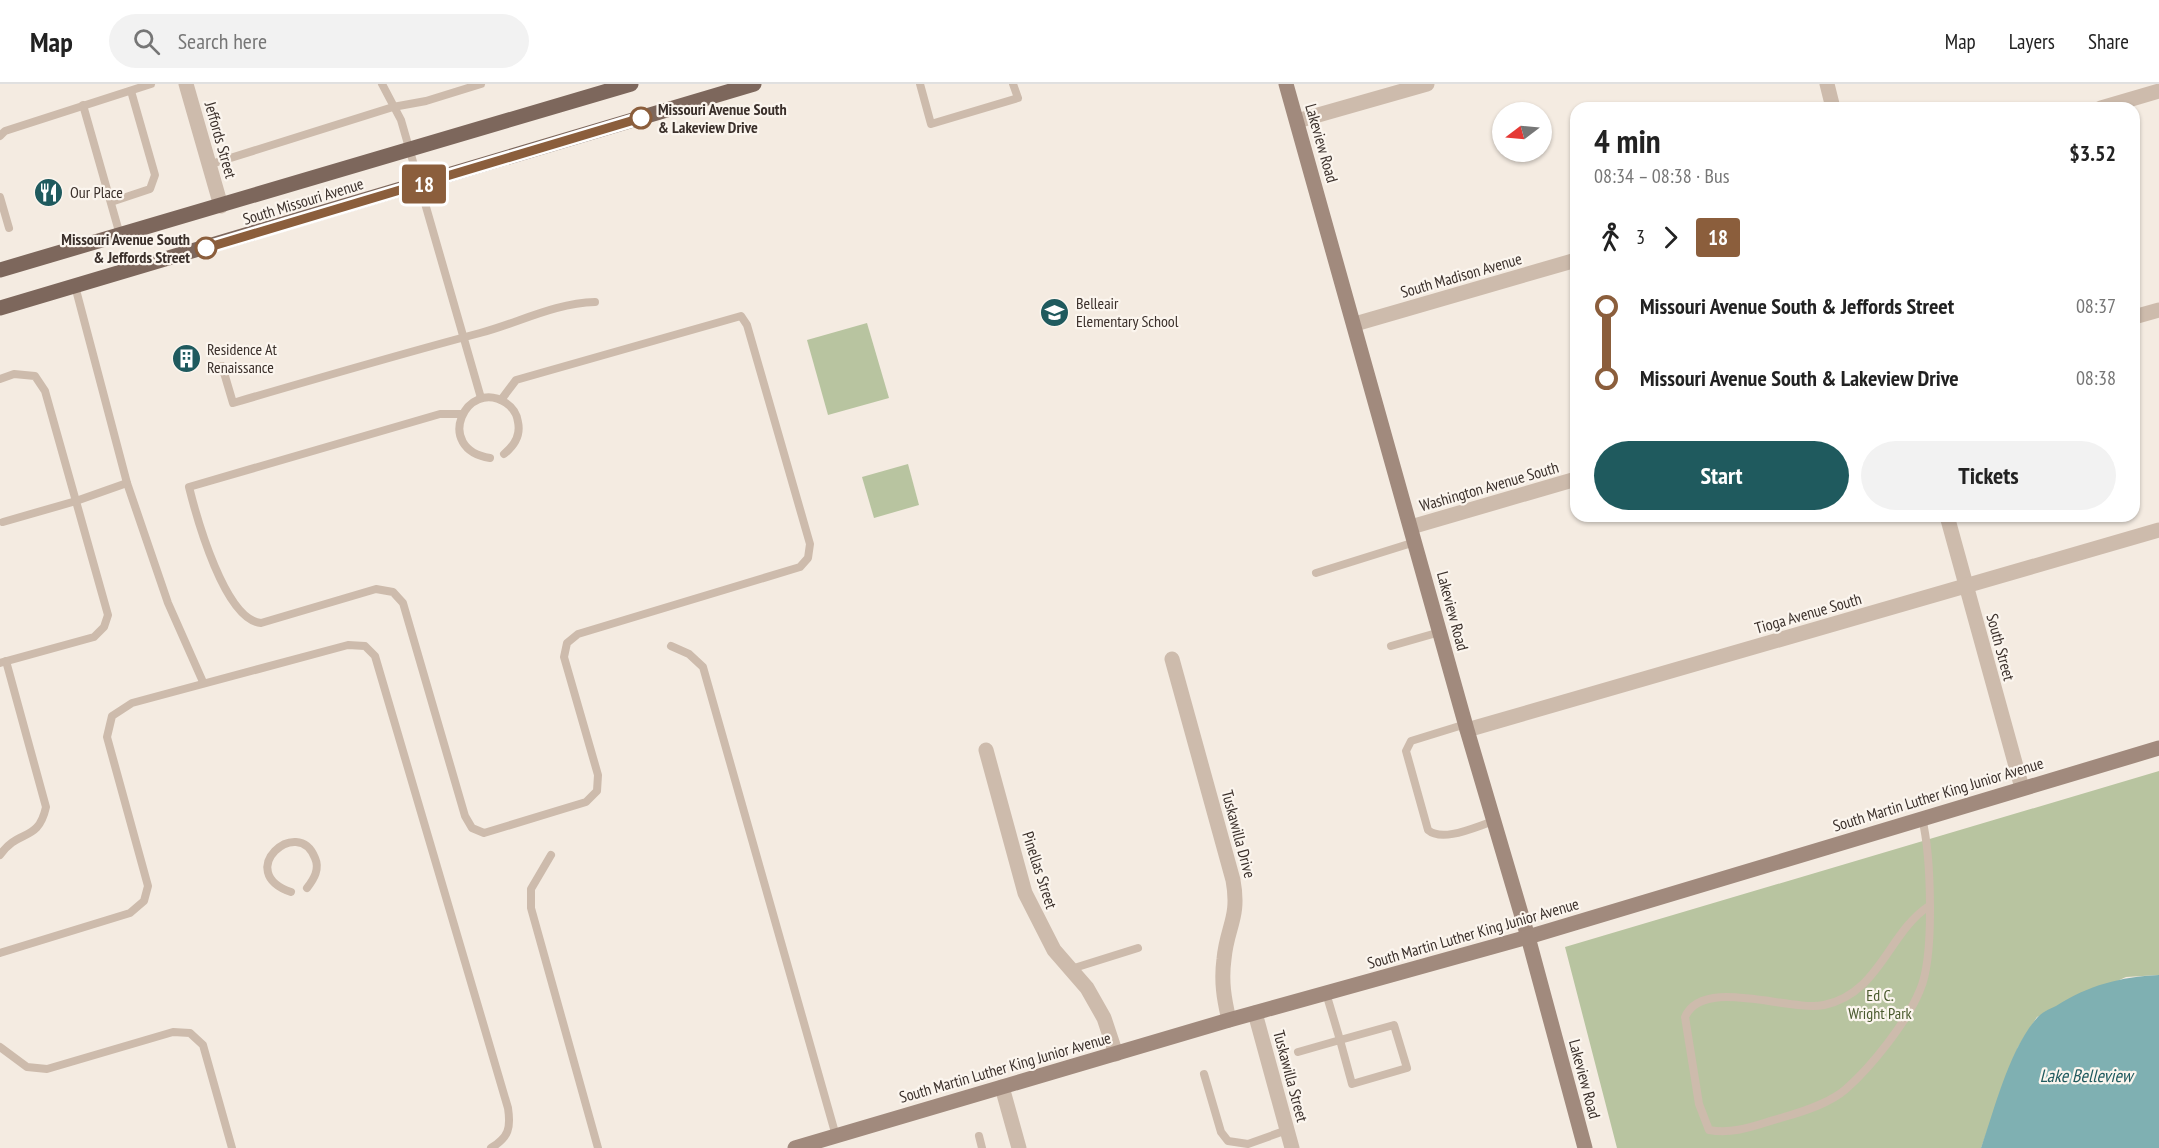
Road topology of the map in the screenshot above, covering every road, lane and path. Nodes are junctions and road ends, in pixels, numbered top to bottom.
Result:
1 (152, 84) edge
2 (186, 84) edge
3 (382, 84) edge
4 (481, 84) edge
5 (631, 84) edge
6 (754, 84) edge
7 (920, 84) edge
8 (1013, 84) edge
9 (1286, 84) edge
10 (1427, 84) edge
11 (1827, 84) edge
12 (131, 91) junction
13 (2159, 91) edge
14 (1832, 102) edge
15 (2121, 102) edge
16 (83, 105) junction
17 (393, 107) junction
18 (1297, 121) junction
19 (0, 136) edge
20 (410, 150) junction
21 (208, 165) junction
22 (420, 185) junction
23 (0, 197) edge
24 (111, 202) junction
25 (221, 206) junction
26 (9, 228) dead end
27 (120, 235) junction
28 (1570, 262) edge
29 (0, 270) edge
30 (75, 286) junction
31 (595, 302) dead end
32 (0, 308) edge
33 (2159, 310) edge
34 (2140, 316) edge
35 (1355, 324) junction
36 (463, 337) junction
37 (222, 366) dead end
38 (0, 379) edge
39 (481, 398) junction
40 (501, 400) junction
41 (462, 414) junction
42 (504, 454) dead end
43 (490, 458) dead end
44 (1570, 481) edge
45 (127, 483) junction
46 (76, 501) junction
47 (3, 522) dead end
48 (1949, 522) edge
49 (2159, 530) edge
50 (1413, 534) junction
51 (1316, 573) dead end
52 (1966, 586) junction
53 (1440, 632) junction
54 (671, 646) dead end
55 (1391, 646) dead end
56 (1172, 659) dead end
57 (3, 662) edge
58 (203, 682) junction
59 (1467, 727) junction
60 (2159, 748) edge
61 (986, 750) dead end
62 (2022, 788) junction
63 (1922, 818) junction
64 (1494, 821) junction
65 (0, 855) edge
66 (551, 855) dead end
67 (307, 888) dead end
68 (291, 892) dead end
69 (1929, 906) junction
70 (1528, 937) junction
71 (1138, 948) dead end
72 (0, 953) edge
73 (1071, 969) junction
74 (1326, 993) junction
75 (1255, 1013) junction
76 (1229, 1020) junction
77 (1340, 1040) junction
78 (0, 1047) edge
79 (1298, 1052) dead end
80 (1116, 1054) junction
81 (1204, 1074) dead end
82 (1002, 1087) junction
83 (1287, 1130) junction
84 (836, 1136) junction
85 (979, 1136) dead end
86 (232, 1148) edge
87 (491, 1148) edge
88 (598, 1148) edge
89 (795, 1148) edge
90 (982, 1148) edge
91 (1019, 1148) edge
92 (1293, 1148) edge
93 (1585, 1148) edge

1 - 12 lane
2 - 21 street, Jeffords Street
3 - 17 lane
4 - 17 lane
5 - 20 main road, South Missouri Avenue
6 - 22 main road, South Missouri Avenue
7 - 8 lane
9 - 18 street, Lakeview Road
10 - 18 street
11 - 14 street
12 - 16 lane
12 - 24 lane
13 - 15 street
16 - 19 lane
16 - 24 lane
17 - 20 lane
17 - 21 lane
18 - 35 street, Lakeview Road
20 - 22 lane
20 - 25 main road, South Missouri Avenue
21 - 25 street, Jeffords Street
22 - 30 main road, South Missouri Avenue
22 - 36 lane
23 - 26 lane
24 - 27 lane
25 - 27 main road, South Missouri Avenue
27 - 29 main road, South Missouri Avenue
28 - 35 street, South Madison Avenue
30 - 32 main road, South Missouri Avenue
30 - 45 lane
31 - 36 lane
33 - 34 street
35 - 50 street, Lakeview Road
36 - 37 lane
36 - 39 lane
38 - 46 lane
39 - 40 lane
39 - 41 lane
40 - 41 lane
40 - 42 lane
41 - 43 lane
44 - 50 street, Washington Avenue South
45 - 46 lane
45 - 58 lane
46 - 47 lane
46 - 57 lane
48 - 52 street, South Street
49 - 52 street, Tioga Avenue South
50 - 51 lane
50 - 53 street, Lakeview Road
52 - 59 street, Tioga Avenue South
52 - 62 street, South Street
53 - 55 lane
53 - 59 street, Lakeview Road
54 - 84 lane
56 - 76 street, Tuskawilla Drive
57 - 65 lane
58 - 72 lane
58 - 87 lane
59 - 64 street, Lakeview Road
59 - 64 lane
60 - 62 street, South Martin Luther King Junior Avenue
61 - 73 street, Pinellas Street
62 - 63 street, South Martin Luther King Junior Avenue
63 - 69 lane
63 - 70 street, South Martin Luther King Junior Avenue
64 - 70 street, Lakeview Road
66 - 88 lane
67 - 68 lane
69 - 69 lane
70 - 74 street, South Martin Luther King Junior Avenue
70 - 93 street, Lakeview Road
71 - 73 lane
73 - 80 street, Pinellas Street
74 - 75 street, South Martin Luther King Junior Avenue
74 - 77 lane
75 - 76 street, South Martin Luther King Junior Avenue
75 - 83 street, Tuskawilla Street
76 - 80 street, South Martin Luther King Junior Avenue
77 - 77 lane
77 - 79 lane
78 - 86 lane
80 - 82 street, South Martin Luther King Junior Avenue
81 - 83 lane
82 - 84 street, South Martin Luther King Junior Avenue
82 - 91 street
83 - 92 street, Tuskawilla Street
84 - 89 street, South Martin Luther King Junior Avenue
85 - 90 lane

